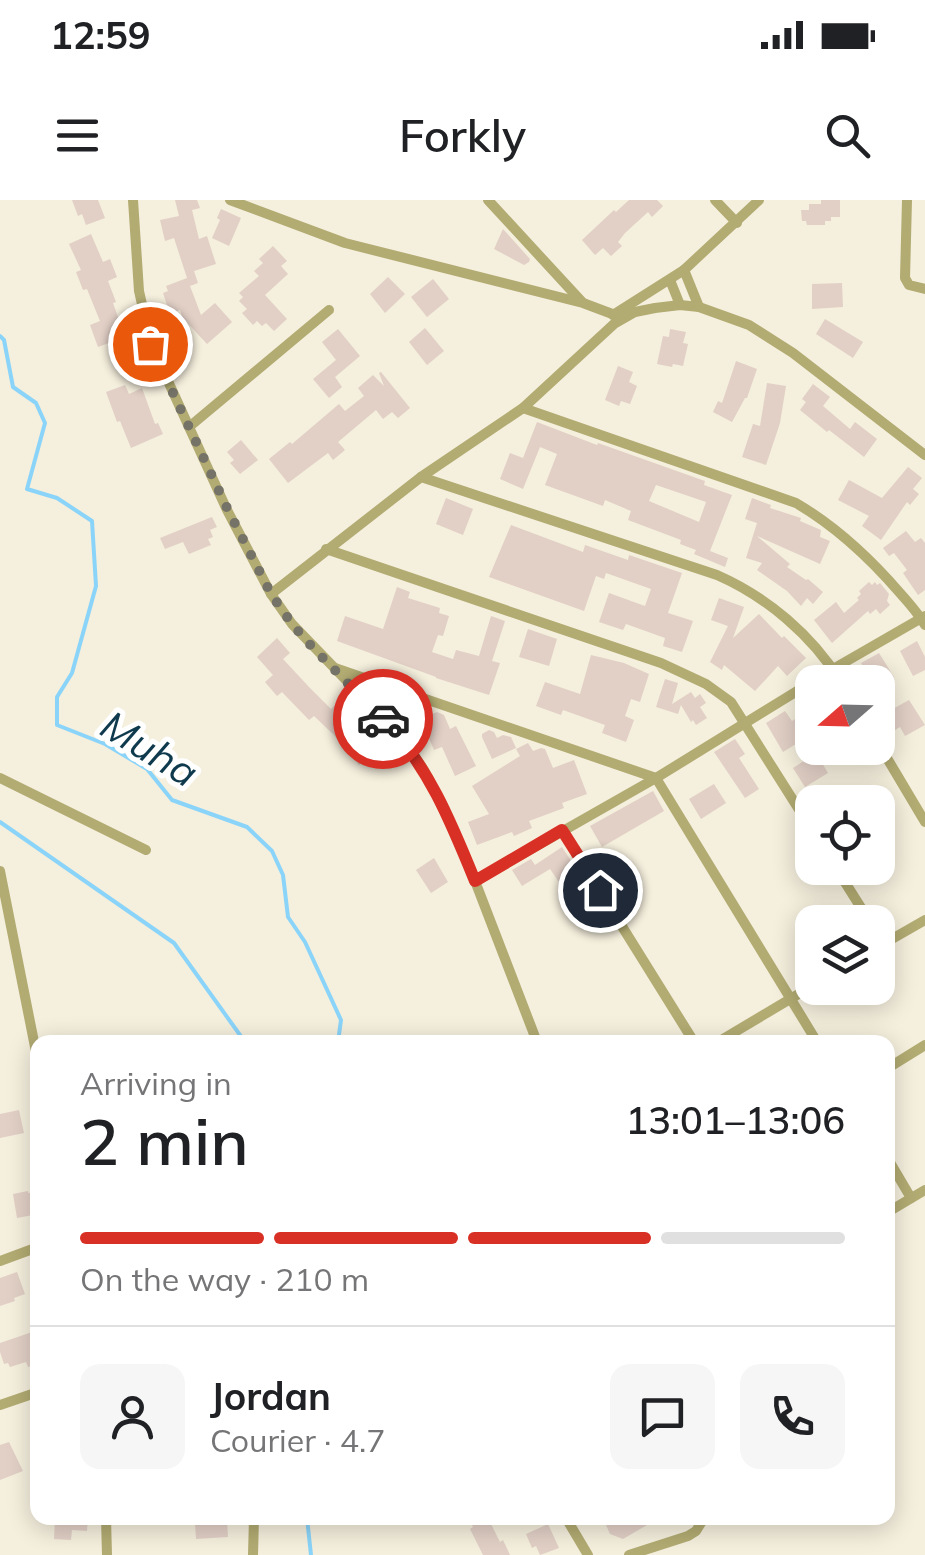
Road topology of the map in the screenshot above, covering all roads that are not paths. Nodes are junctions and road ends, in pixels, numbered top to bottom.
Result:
1 (133, 200) edge
2 (230, 200) edge
3 (488, 200) edge
4 (715, 200) edge
5 (759, 200) edge
6 (907, 200) edge
7 (737, 223) junction
8 (684, 270) junction
9 (670, 280) junction
10 (925, 289) edge
11 (582, 303) junction
12 (680, 306) junction
13 (698, 307) junction
14 (330, 310) dead end
15 (618, 316) junction
16 (523, 408) junction
17 (189, 427) junction
18 (925, 455) edge
19 (421, 477) junction
20 (326, 549) junction
21 (271, 594) junction
22 (924, 619) edge
23 (829, 665) edge
24 (838, 665) edge
25 (331, 667) junction
26 (795, 691) edge
27 (746, 722) junction
28 (891, 765) edge
29 (0, 778) edge
30 (656, 778) junction
31 (795, 802) edge
32 (925, 822) edge
33 (562, 830) junction
34 (146, 850) dead end
35 (0, 871) edge
36 (475, 881) junction
37 (925, 920) edge
38 (895, 934) edge
39 (795, 997) edge
40 (791, 1000) junction
41 (33, 1035) edge
42 (534, 1035) edge
43 (690, 1035) edge
44 (730, 1035) edge
45 (813, 1035) edge
46 (925, 1045) edge
47 (895, 1064) edge
48 (895, 1171) edge
49 (925, 1190) edge
50 (911, 1198) junction
51 (895, 1208) edge
52 (30, 1251) edge
53 (0, 1261) edge
54 (30, 1395) edge
55 (0, 1405) edge
56 (106, 1525) edge
57 (254, 1525) edge
58 (570, 1525) edge
59 (700, 1525) edge
60 (107, 1555) edge
61 (253, 1555) edge
62 (588, 1555) edge
63 (629, 1555) edge

1 - 17 street
2 - 11 street
3 - 11 street
4 - 7 street
5 - 7 street
6 - 10 street
7 - 8 street
8 - 9 street
8 - 13 street
9 - 12 street
9 - 15 street
11 - 15 street
12 - 13 street
12 - 15 street
13 - 18 street
14 - 17 street
15 - 16 street
16 - 19 street
16 - 22 street
17 - 21 street
19 - 20 street
19 - 23 street
20 - 21 street
20 - 27 street
21 - 25 street
22 - 24 street
25 - 30 street
25 - 36 street
26 - 27 street
27 - 30 street
27 - 31 street
28 - 32 street
29 - 34 street
30 - 33 street
30 - 40 street
33 - 36 street
33 - 43 street
35 - 41 street
36 - 42 street
37 - 38 street
39 - 40 street
40 - 44 street
40 - 45 street
46 - 47 street
48 - 50 street
49 - 50 street
50 - 51 street
52 - 53 street
54 - 55 street
56 - 60 street
57 - 61 street
58 - 62 street
59 - 63 street

